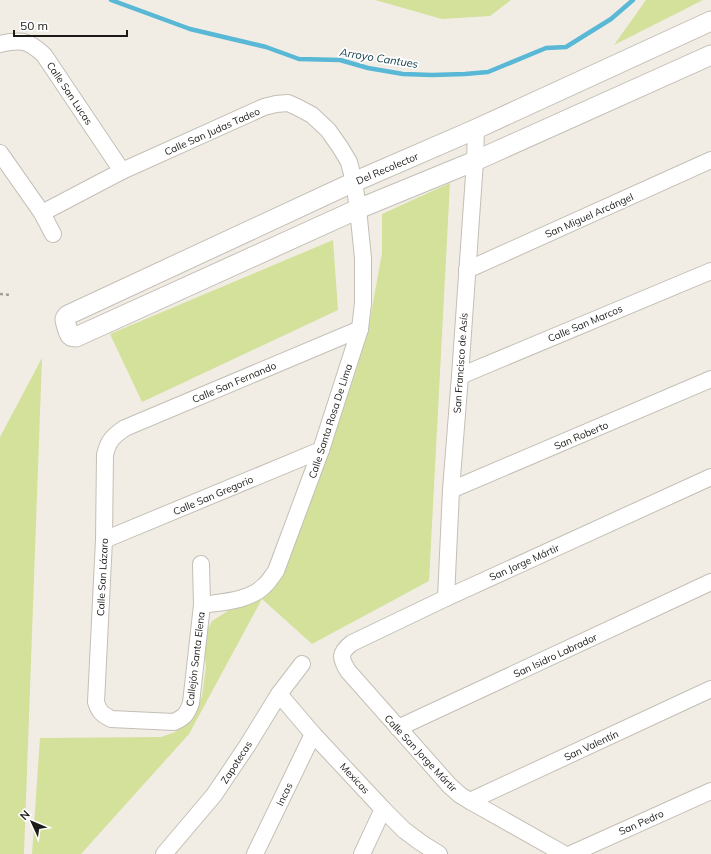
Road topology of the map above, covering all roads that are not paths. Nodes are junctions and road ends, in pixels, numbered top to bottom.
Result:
1 (711, 21) edge
2 (0, 44) edge
3 (711, 55) edge
4 (476, 129) junction
5 (0, 153) edge
6 (711, 160) edge
7 (475, 161) junction
8 (122, 171) junction
9 (354, 182) junction
10 (358, 209) junction
11 (42, 213) junction
12 (53, 234) dead end
13 (467, 270) junction
14 (711, 271) edge
15 (360, 330) junction
16 (460, 376) junction
17 (711, 379) edge
18 (112, 439) joint
19 (321, 450) junction
20 (711, 477) edge
21 (451, 490) junction
22 (104, 540) junction
23 (200, 564) dead end
24 (711, 582) edge
25 (446, 598) junction
26 (202, 605) junction
27 (342, 654) joint
28 (302, 664) dead end
29 (711, 688) edge
30 (279, 694) junction
31 (103, 714) joint
32 (398, 728) junction
33 (313, 734) junction
34 (711, 791) edge
35 (470, 801) junction
36 (383, 810) junction
37 (164, 854) edge
38 (255, 854) edge
39 (362, 854) edge
40 (438, 854) edge
41 (564, 854) edge
42 (571, 854) edge

1 - 4 street, Del Recolector
2 - 8 street, Calle San Lucas
3 - 7 street, Del Recolector
4 - 7 street, San Francisco de Asís
4 - 9 street, Del Recolector
5 - 11 street
6 - 13 street, San Miguel Arcángel
7 - 10 street, Del Recolector
7 - 13 street, San Francisco de Asís
8 - 9 street, Calle San Judas Tadeo
8 - 11 street, Calle San Judas Tadeo
9 - 10 street, Calle Santa Rosa De Lima
9 - 10 street, Del Recolector
10 - 15 street, Calle Santa Rosa De Lima
11 - 12 street
13 - 16 street, San Francisco de Asís
14 - 16 street, Calle San Marcos
15 - 18 street, Calle San Fernando
15 - 19 street, Calle Santa Rosa De Lima
16 - 21 street, San Francisco de Asís
17 - 21 street, San Roberto
18 - 22 street, Calle San Lázaro
19 - 22 street, Calle San Gregorio
19 - 26 street, Calle Santa Rosa De Lima
20 - 25 street, San Jorge Mártir
21 - 25 street, San Francisco de Asís
22 - 31 street, Calle San Lázaro
23 - 26 street, Callejón Santa Elena
24 - 32 street, San Isidro Labrador
25 - 27 street, San Jorge Mártir
26 - 31 street, Callejón Santa Elena
27 - 32 street, Calle San Jorge Mártir
28 - 30 street, Zapotecas
29 - 35 street, San Valentín
30 - 33 street, Mexicas
30 - 37 street, Zapotecas
32 - 35 street, Calle San Jorge Mártir
33 - 36 street, Mexicas
33 - 38 street, Incas
34 - 42 street, San Pedro
35 - 41 street, Calle San Jorge Mártir
36 - 39 street
36 - 40 street, Mexicas

